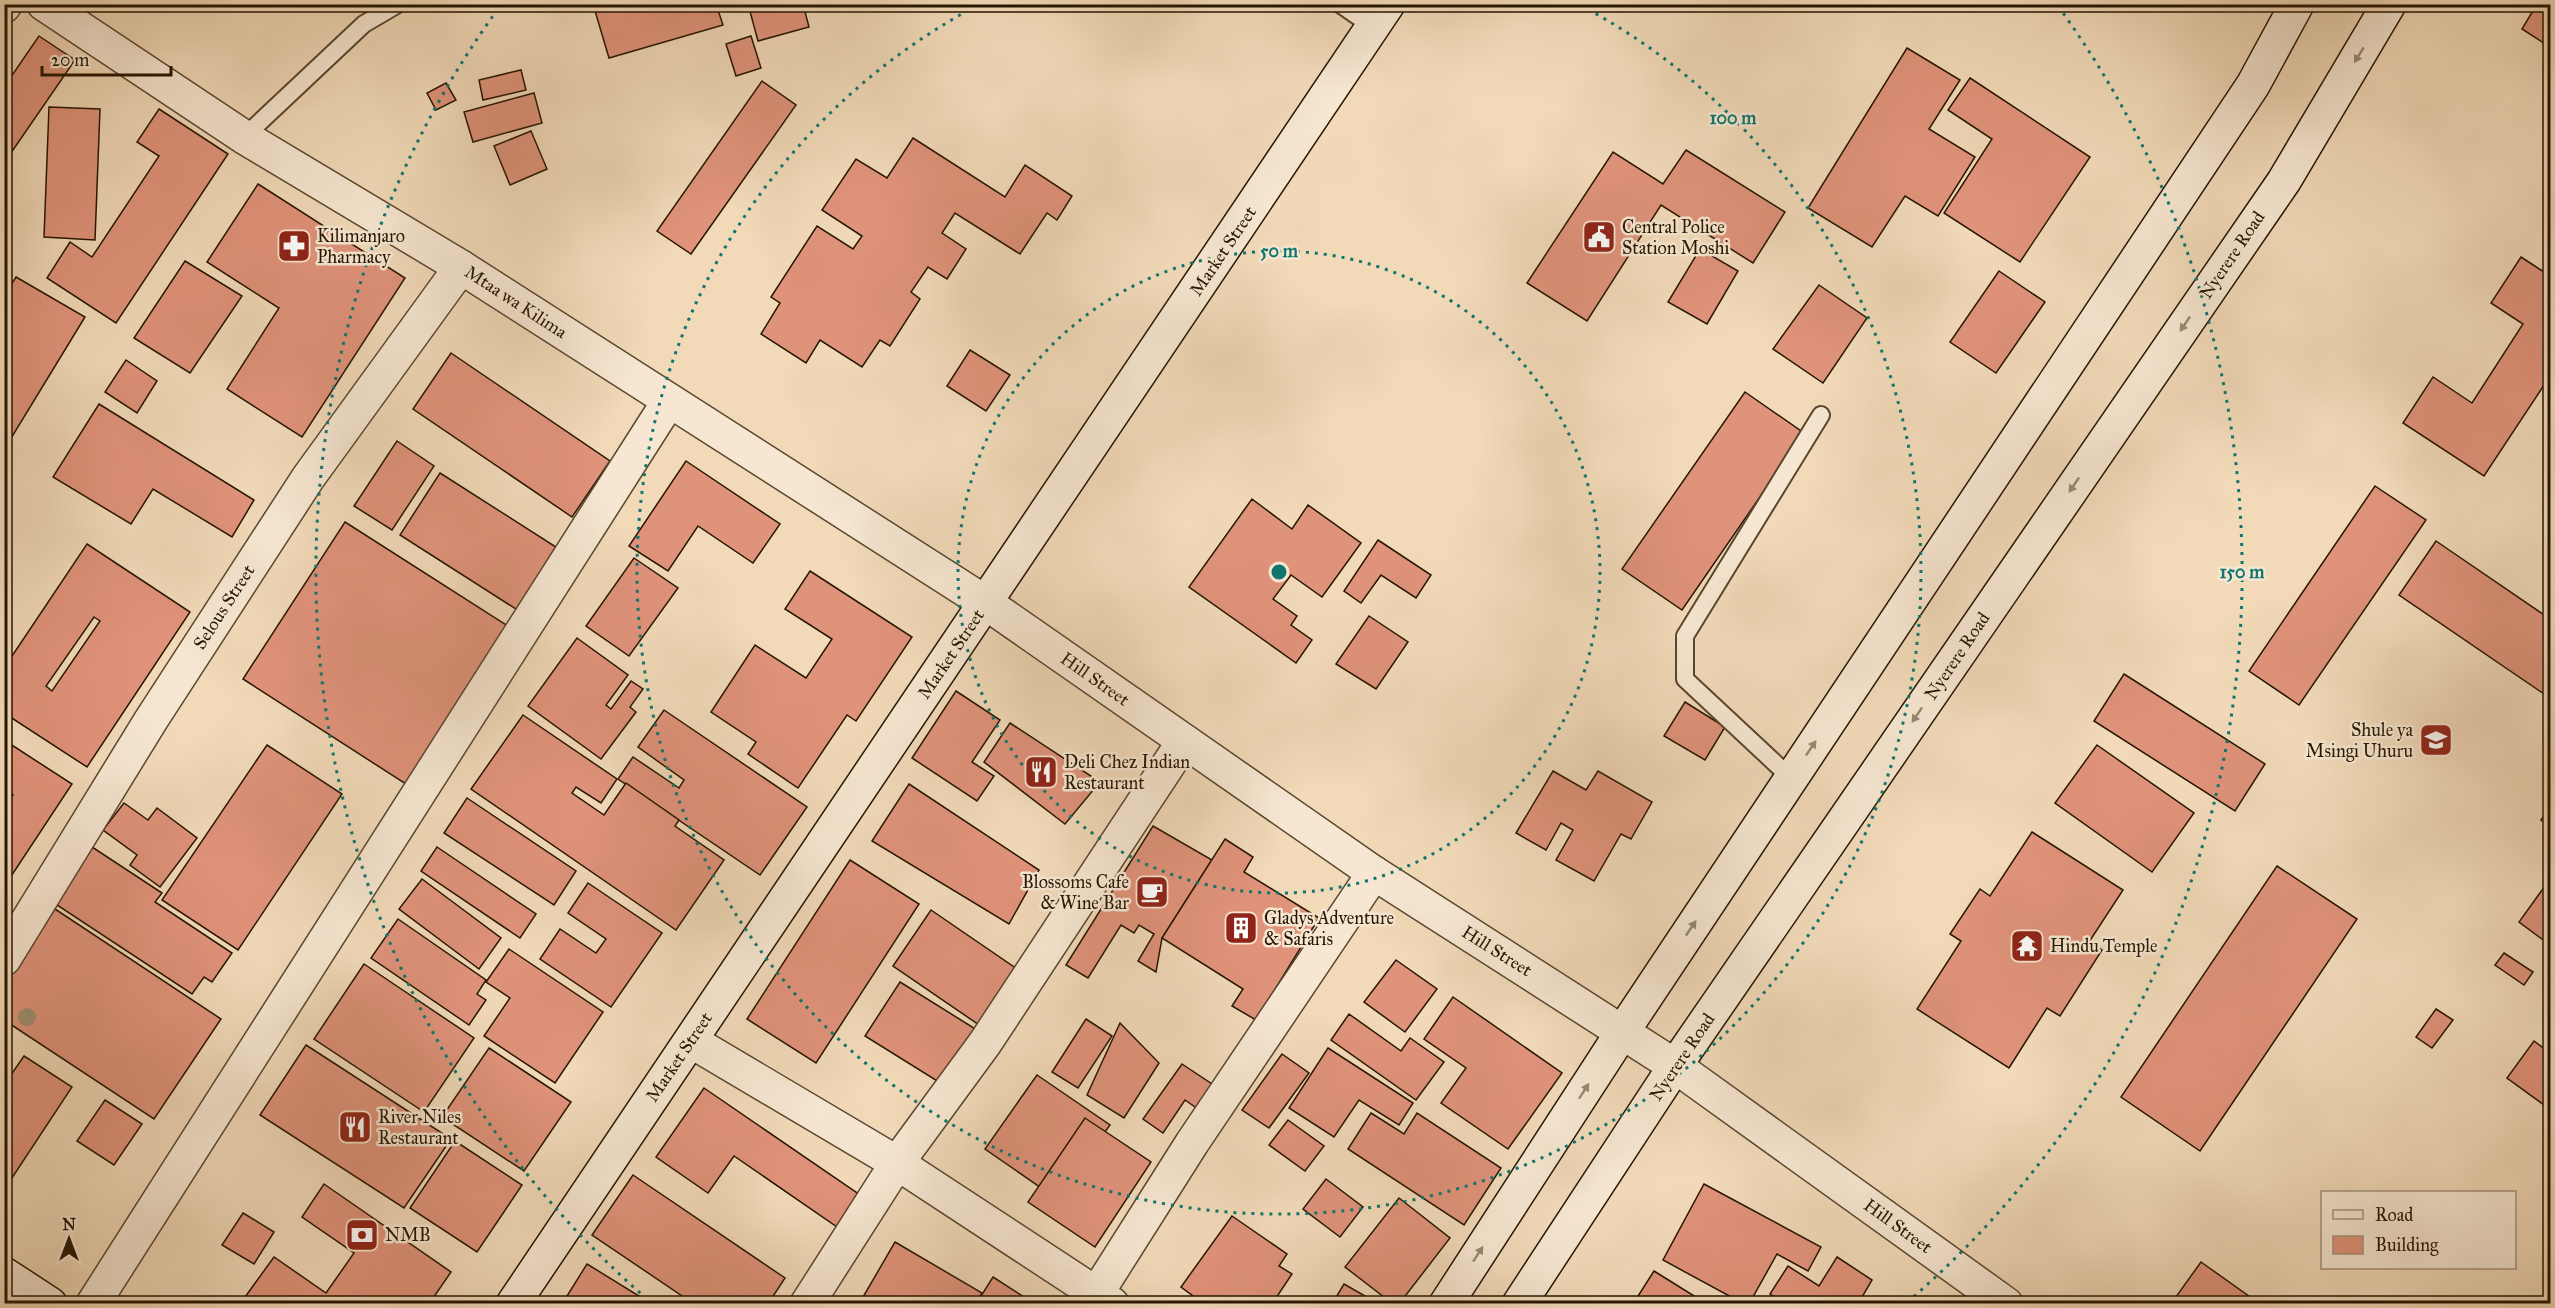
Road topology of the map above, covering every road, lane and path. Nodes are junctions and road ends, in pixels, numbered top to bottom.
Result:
1 (44, 4) edge
2 (398, 4) edge
3 (1340, 4) edge
4 (2297, 4) edge
5 (2383, 7) edge
6 (1381, 16) edge
7 (244, 137) junction
8 (461, 267) junction
9 (669, 401) junction
10 (1821, 415) dead end
11 (986, 603) junction
12 (1184, 741) junction
13 (1791, 778) junction
14 (1374, 873) junction
15 (4, 959) edge
16 (1623, 1031) junction
17 (691, 1041) junction
18 (1676, 1066) junction
19 (897, 1163) junction
20 (4, 1274) edge
21 (1100, 1300) edge
22 (50, 1304) edge
23 (93, 1304) edge
24 (513, 1304) edge
25 (807, 1304) edge
26 (1446, 1304) edge
27 (1520, 1304) edge
28 (2006, 1304) edge

1 - 7 street, Mtaa wa Kilima
2 - 7 lane
3 - 6 lane
13 -> 4 street
5 -> 18 street, Nyerere Road
6 - 11 street, Market Street
7 - 8 street, Mtaa wa Kilima
8 - 9 street, Mtaa wa Kilima
8 - 15 street, Selous Street
9 - 11 street, Mtaa wa Kilima
9 - 23 street
10 - 13 lane
11 - 12 street, Hill Street
11 - 17 street, Market Street
12 - 14 street, Hill Street
12 - 19 street
16 -> 13 street
14 - 16 street, Hill Street
14 - 21 street
16 - 18 street, Hill Street
26 -> 16 street
17 - 19 street
17 - 24 street, Market Street
18 - 27 street, Nyerere Road
18 - 28 street, Hill Street
19 - 21 street
19 - 25 street
20 - 22 street

